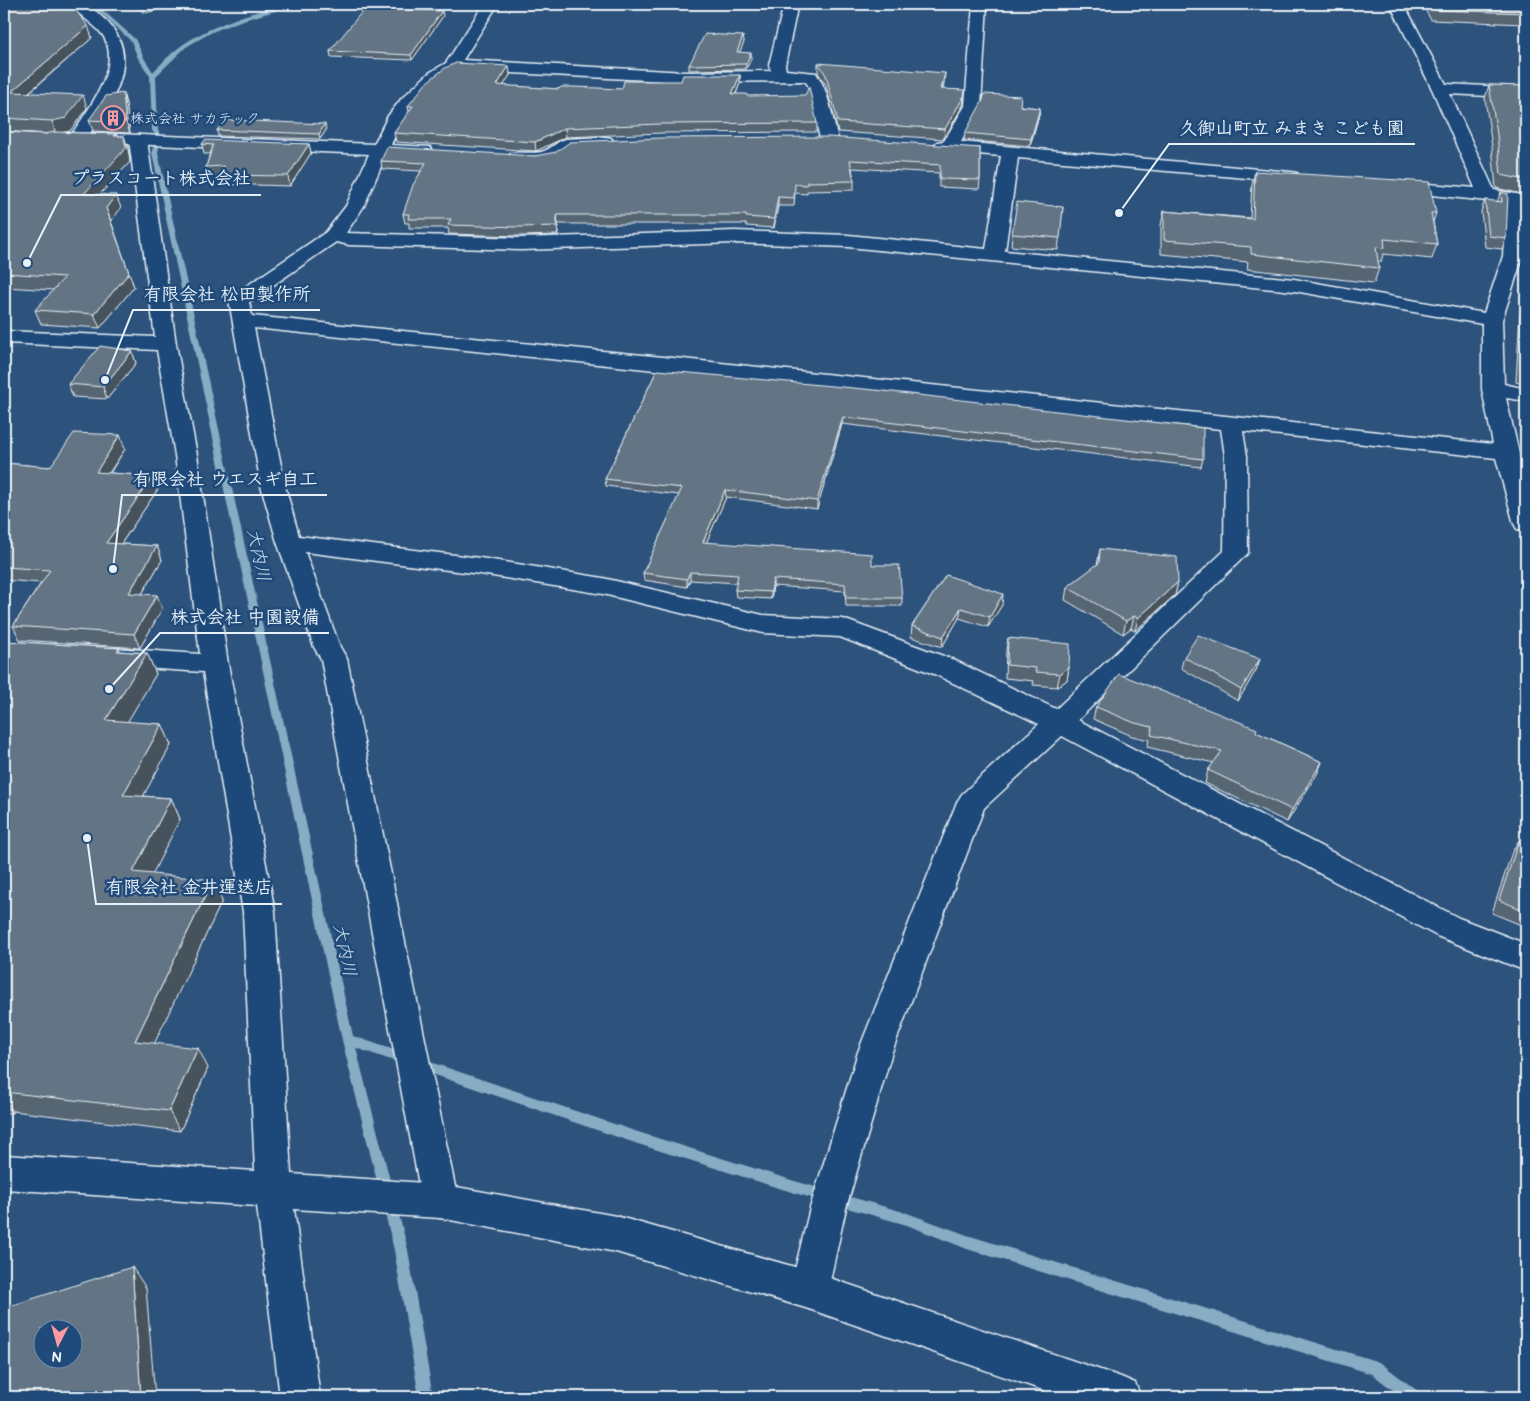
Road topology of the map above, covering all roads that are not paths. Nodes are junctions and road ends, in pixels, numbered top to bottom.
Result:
1 (104, 4) edge
2 (491, 4) edge
3 (791, 4) edge
4 (980, 4) edge
5 (1390, 4) edge
6 (1397, 4) edge
7 (80, 6) edge
8 (452, 66) junction
9 (779, 74) junction
10 (1440, 89) junction
11 (1526, 93) edge
12 (810, 139) edge
13 (829, 139) junction
14 (142, 140) junction
15 (848, 140) edge
16 (623, 141) edge
17 (922, 145) edge
18 (950, 146) junction
19 (379, 148) junction
20 (438, 152) edge
21 (1010, 153) junction
22 (497, 156) edge
23 (1305, 178) edge
24 (1374, 184) edge
25 (1487, 194) junction
26 (1520, 200) edge
27 (333, 236) junction
28 (994, 255) junction
29 (1492, 320) junction
30 (242, 321) junction
31 (4, 337) edge
32 (166, 344) junction
33 (1493, 389) junction
34 (1526, 395) edge
35 (1231, 423) junction
36 (1506, 452) junction
37 (1526, 524) edge
38 (289, 542) junction
39 (90, 656) edge
40 (216, 664) junction
41 (1059, 722) junction
42 (1526, 958) edge
43 (4, 1172) edge
44 (274, 1190) junction
45 (440, 1200) junction
46 (809, 1290) junction
47 (300, 1397) edge
48 (1121, 1397) edge

1 - 7 street
2 - 8 street
3 - 9 street
4 - 18 street
5 - 6 street
6 - 10 street
7 - 14 street
8 - 9 street
8 - 19 street
9 - 13 street
10 - 11 street
10 - 25 street
12 - 13 street
13 - 15 street
14 - 19 street
14 - 32 street
16 - 22 street
17 - 18 street
18 - 21 street
19 - 20 street
19 - 27 street
21 - 23 street
21 - 28 street
24 - 25 street
25 - 26 street
26 - 29 street
27 - 28 street
27 - 30 street
28 - 29 street
29 - 33 street
30 - 35 street
30 - 38 street
31 - 32 street
32 - 40 street
33 - 34 street
33 - 36 street
35 - 36 street
35 - 41 street
36 - 37 street
38 - 41 street
38 - 45 street
39 - 40 street
40 - 44 street
41 - 42 street
41 - 46 street
43 - 44 street
44 - 45 street
44 - 47 street
45 - 46 street
46 - 48 street

